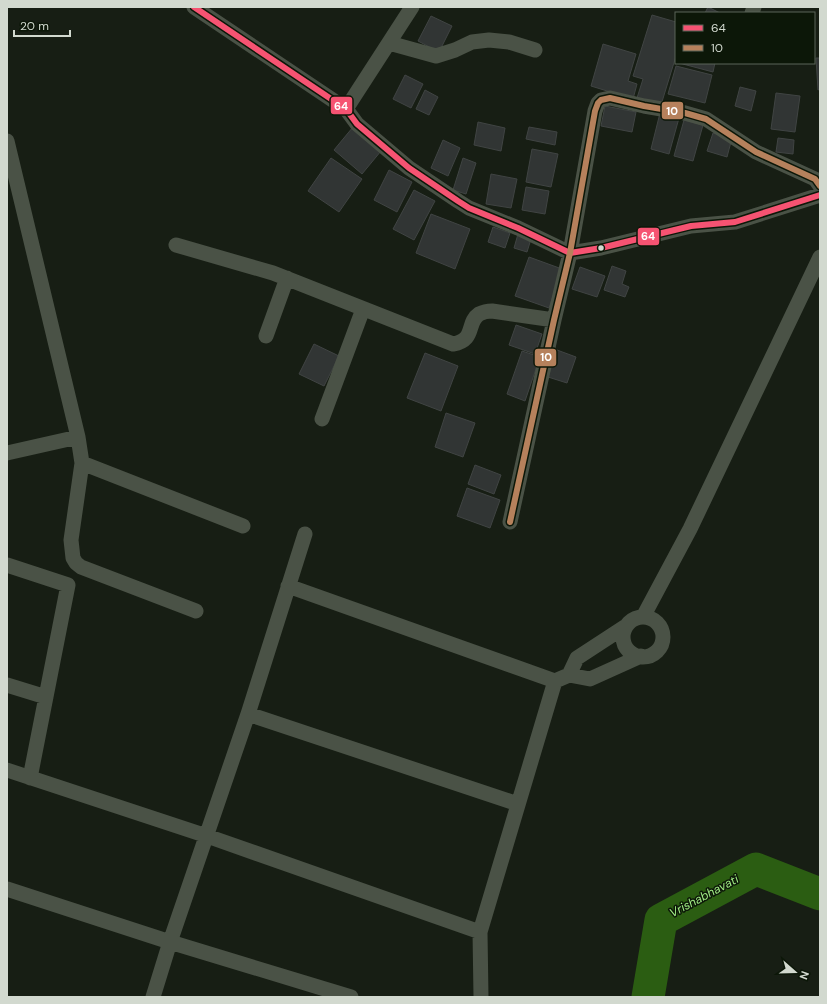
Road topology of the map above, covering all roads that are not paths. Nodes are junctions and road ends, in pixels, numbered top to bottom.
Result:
1 (194, 7) edge
2 (412, 7) edge
3 (390, 43) junction
4 (535, 50) dead end
5 (346, 109) junction
6 (8, 148) edge
7 (820, 186) edge
8 (820, 195) edge
9 (176, 245) dead end
10 (570, 253) junction
11 (820, 257) edge
12 (287, 278) junction
13 (364, 309) junction
14 (554, 320) junction
15 (266, 336) dead end
16 (322, 419) dead end
17 (78, 437) junction
18 (7, 453) edge
19 (82, 463) junction
20 (510, 522) dead end
21 (243, 526) dead end
22 (305, 534) dead end
23 (7, 566) edge
24 (288, 586) junction
25 (196, 611) dead end
26 (644, 617) junction
27 (626, 626) junction
28 (641, 656) junction
29 (569, 675) junction
30 (554, 681) junction
31 (7, 685) edge
32 (46, 697) junction
33 (248, 714) junction
34 (7, 770) edge
35 (30, 778) junction
36 (518, 804) junction
37 (207, 836) junction
38 (7, 890) edge
39 (480, 932) junction
40 (170, 942) junction
41 (153, 997) edge
42 (351, 997) edge
43 (481, 997) edge

1 - 5 street
2 - 3 street
3 - 4 street
3 - 5 street
5 - 10 street
6 - 17 street
7 - 10 street
8 - 10 street
9 - 12 street
10 - 14 street
11 - 26 street
12 - 13 street
12 - 15 street
13 - 14 street
13 - 16 street
14 - 20 street
17 - 18 street
17 - 19 street
19 - 21 street
19 - 25 street
22 - 24 street
23 - 32 street
24 - 30 street
24 - 33 street
26 - 27 street
26 - 28 street
27 - 28 street
27 - 29 street
28 - 29 street
29 - 30 street
30 - 36 street
31 - 32 street
32 - 35 street
33 - 36 street
33 - 37 street
34 - 35 street
35 - 37 street
36 - 39 street
37 - 39 street
37 - 40 street
38 - 40 street
39 - 43 street
40 - 41 street
40 - 42 street

